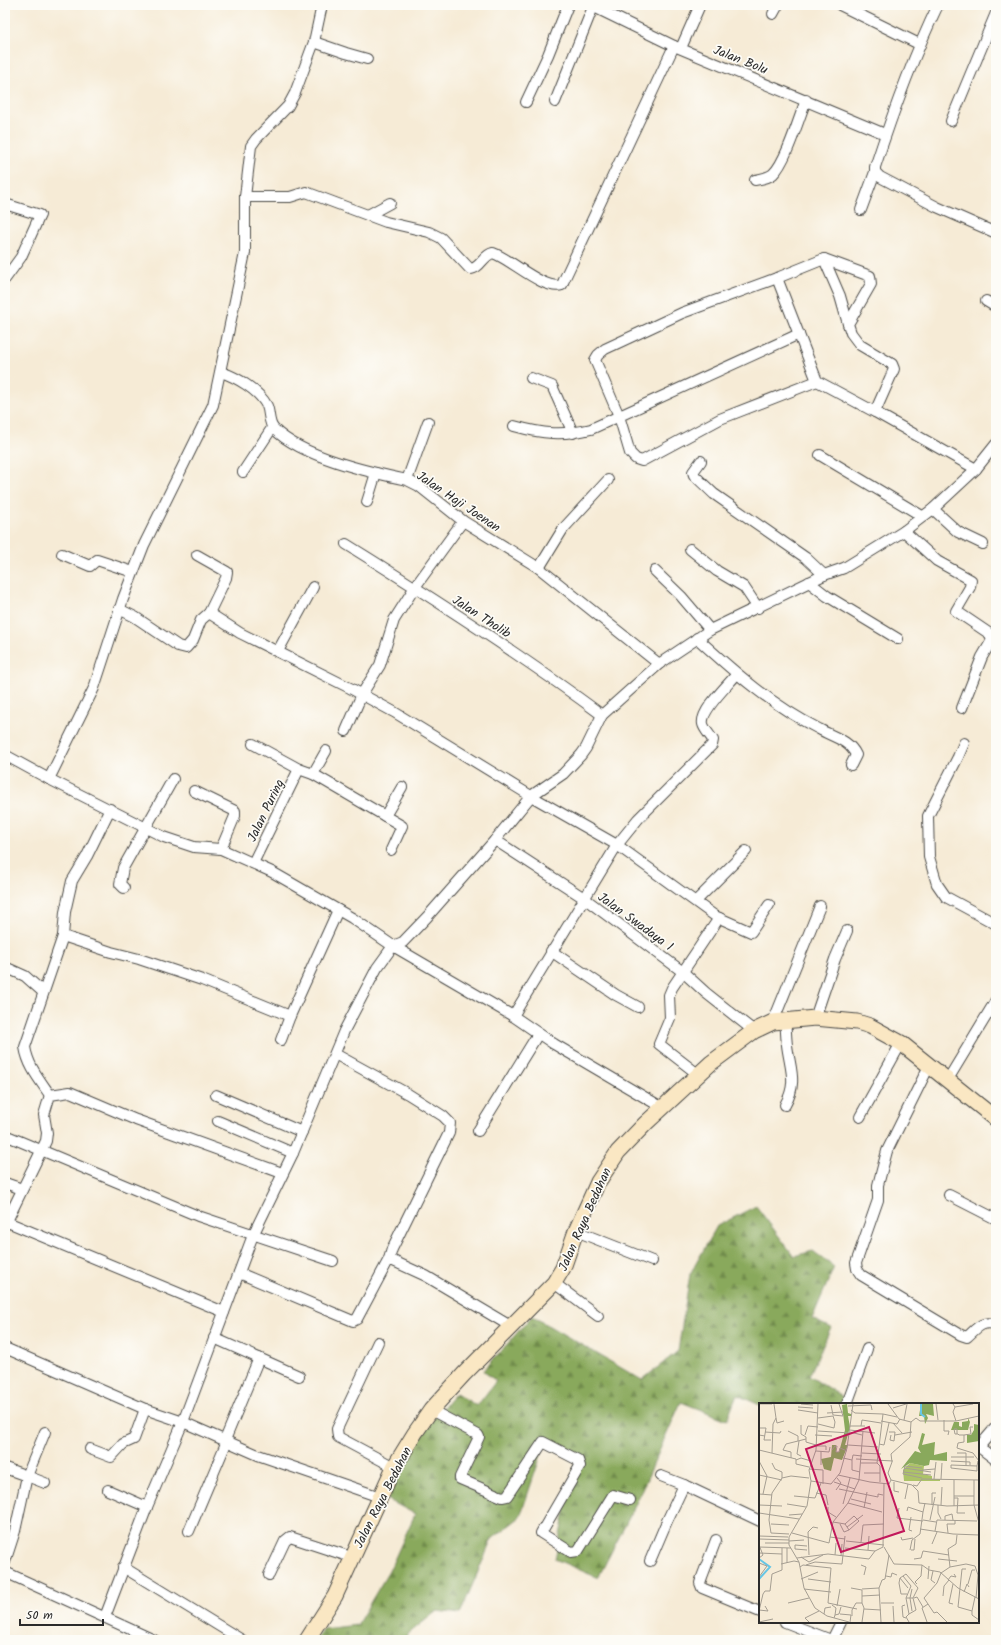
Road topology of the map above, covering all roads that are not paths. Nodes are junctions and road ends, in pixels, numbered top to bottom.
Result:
1 (322, 5) edge
2 (568, 5) edge
3 (700, 5) edge
4 (840, 5) edge
5 (938, 5) edge
6 (591, 6) edge
7 (996, 13) edge
8 (314, 42) junction
9 (920, 44) junction
10 (677, 47) junction
11 (367, 58) dead end
12 (806, 100) junction
13 (526, 102) dead end
14 (555, 102) dead end
15 (951, 121) dead end
16 (885, 134) junction
17 (875, 172) junction
18 (755, 180) dead end
19 (245, 197) junction
20 (390, 203) dead end
21 (5, 204) edge
22 (861, 210) dead end
23 (368, 215) junction
24 (996, 233) edge
25 (824, 260) junction
26 (777, 278) junction
27 (5, 280) edge
28 (986, 301) dead end
29 (996, 307) edge
30 (848, 324) junction
31 (799, 334) junction
32 (221, 372) junction
33 (531, 378) dead end
34 (817, 382) junction
35 (875, 412) junction
36 (619, 416) junction
37 (428, 422) dead end
38 (514, 426) dead end
39 (272, 428) junction
40 (573, 433) junction
41 (996, 444) edge
42 (820, 455) dead end
43 (701, 461) dead end
44 (976, 469) junction
45 (243, 472) dead end
46 (376, 473) junction
47 (407, 480) junction
48 (608, 480) dead end
49 (367, 502) dead end
50 (933, 509) junction
51 (922, 516) junction
52 (463, 521) junction
53 (904, 531) junction
54 (346, 544) dead end
55 (983, 544) dead end
56 (690, 549) dead end
57 (62, 554) dead end
58 (197, 555) dead end
59 (539, 568) junction
60 (655, 571) dead end
61 (133, 572) junction
62 (824, 575) junction
63 (809, 582) junction
64 (313, 587) dead end
65 (415, 587) junction
66 (119, 608) junction
67 (758, 608) junction
68 (209, 613) junction
69 (710, 630) junction
70 (697, 638) junction
71 (898, 639) dead end
72 (278, 651) junction
73 (659, 664) junction
74 (736, 675) junction
75 (362, 694) junction
76 (962, 708) dead end
77 (602, 715) junction
78 (346, 731) dead end
79 (964, 743) dead end
80 (254, 744) dead end
81 (326, 751) dead end
82 (5, 755) edge
83 (851, 765) dead end
84 (299, 769) junction
85 (313, 774) junction
86 (49, 779) junction
87 (173, 779) dead end
88 (402, 787) dead end
89 (194, 791) dead end
90 (531, 796) junction
91 (110, 809) junction
92 (385, 816) junction
93 (147, 828) junction
94 (495, 840) junction
95 (617, 845) junction
96 (221, 849) junction
97 (390, 850) dead end
98 (746, 851) dead end
99 (254, 863) junction
100 (124, 888) dead end
101 (584, 898) junction
102 (696, 901) junction
103 (769, 905) dead end
104 (820, 906) dead end
105 (338, 910) junction
106 (719, 918) junction
107 (996, 924) edge
108 (847, 931) dead end
109 (63, 936) junction
110 (393, 946) junction
111 (552, 951) junction
112 (5, 967) edge
113 (683, 972) junction
114 (43, 992) junction
115 (996, 1000) edge
116 (638, 1007) dead end
117 (290, 1016) junction
118 (512, 1016) junction
119 (815, 1018) junction
120 (779, 1021) junction
121 (754, 1031) junction
122 (538, 1034) junction
123 (281, 1040) dead end
124 (901, 1043) junction
125 (335, 1054) junction
126 (929, 1066) junction
127 (699, 1075) junction
128 (947, 1081) junction
129 (50, 1095) junction
130 (216, 1095) dead end
131 (785, 1105) dead end
132 (663, 1108) junction
133 (860, 1117) dead end
134 (996, 1119) edge
135 (218, 1121) dead end
136 (478, 1131) dead end
137 (302, 1132) junction
138 (5, 1135) edge
139 (40, 1151) junction
140 (293, 1154) junction
141 (282, 1173) junction
142 (5, 1184) edge
143 (22, 1189) junction
144 (948, 1194) dead end
145 (996, 1219) edge
146 (6, 1222) edge
147 (576, 1231) junction
148 (253, 1236) junction
149 (390, 1259) junction
150 (333, 1261) dead end
151 (652, 1261) dead end
152 (239, 1273) junction
153 (554, 1283) junction
154 (224, 1312) junction
155 (598, 1316) dead end
156 (996, 1325) edge
157 (512, 1327) junction
158 (214, 1338) junction
159 (378, 1342) dead end
160 (5, 1348) edge
161 (867, 1349) dead end
162 (259, 1358) junction
163 (299, 1376) dead end
164 (846, 1403) edge
165 (145, 1409) junction
166 (431, 1410) junction
167 (183, 1422) junction
168 (996, 1427) edge
169 (45, 1432) dead end
170 (226, 1440) junction
171 (979, 1447) edge
172 (90, 1449) dead end
173 (994, 1458) edge
174 (394, 1467) junction
175 (5, 1468) edge
176 (27, 1476) junction
177 (661, 1476) dead end
178 (45, 1483) dead end
179 (684, 1485) junction
180 (108, 1490) dead end
181 (380, 1497) junction
182 (630, 1500) dead end
183 (147, 1507) junction
184 (759, 1521) edge
185 (189, 1531) dead end
186 (716, 1540) dead end
187 (352, 1557) junction
188 (650, 1561) dead end
189 (5, 1562) edge
190 (123, 1567) junction
191 (5, 1572) edge
192 (269, 1575) dead end
193 (759, 1612) edge
194 (105, 1617) junction
195 (788, 1623) edge
196 (840, 1623) edge
197 (154, 1640) edge
198 (242, 1640) edge
199 (307, 1640) edge
200 (832, 1640) edge

1 - 8 street
2 - 13 street
3 - 10 street
4 - 9 street
5 - 9 street
6 - 10 street, Jalan Bolu
6 - 14 street
7 - 15 street
8 - 11 street
8 - 19 street
9 - 16 street
10 - 12 street, Jalan Bolu
10 - 23 street
12 - 16 street, Jalan Bolu
12 - 18 street
16 - 17 street
17 - 22 street
17 - 24 street
19 - 23 street
19 - 32 street
20 - 23 street
21 - 27 street
25 - 26 street
25 - 30 street
25 - 30 street
26 - 31 street
26 - 36 street
28 - 29 street
30 - 35 street
31 - 34 street
31 - 36 street
32 - 39 street
32 - 61 street
33 - 40 street
34 - 35 street
34 - 36 street
35 - 44 street
36 - 40 street
37 - 47 street
38 - 40 street
39 - 45 street
39 - 46 street, Jalan Haji Joenan
41 - 44 street
42 - 51 street
43 - 62 street
44 - 50 street
46 - 47 street, Jalan Haji Joenan
46 - 49 street
47 - 52 street, Jalan Haji Joenan
48 - 59 street
50 - 51 street
50 - 55 street
51 - 53 street
52 - 59 street, Jalan Haji Joenan
52 - 65 street
53 - 62 street
53 - 76 street
54 - 65 street, Jalan Tholib
56 - 67 street
57 - 61 street
58 - 68 street
59 - 73 street, Jalan Haji Joenan
60 - 69 street
61 - 66 street
62 - 63 street
63 - 67 street
63 - 71 street
64 - 72 street
65 - 75 street
65 - 77 street, Jalan Tholib
66 - 68 street
66 - 86 street
67 - 69 street
68 - 72 street
69 - 70 street
70 - 73 street
70 - 74 street
72 - 75 street
73 - 77 street
74 - 83 street
74 - 95 street
75 - 78 street
75 - 90 street
77 - 90 street
79 - 107 street
80 - 84 street
81 - 85 street
82 - 86 street
84 - 85 street
84 - 99 street, Jalan Puring
85 - 92 street
86 - 91 street
87 - 93 street
88 - 92 street
89 - 96 street
90 - 94 street
90 - 95 street
91 - 93 street
91 - 109 street
92 - 97 street
93 - 96 street
93 - 100 street
94 - 101 street, Jalan Swadaya 1
94 - 110 street
95 - 101 street
95 - 102 street
96 - 99 street
98 - 102 street
99 - 105 street
101 - 111 street
101 - 113 street, Jalan Swadaya 1
102 - 106 street
103 - 106 street
104 - 120 street
105 - 110 street
105 - 117 street
106 - 113 street
108 - 119 street
109 - 114 street
109 - 117 street
110 - 118 street
110 - 125 street
111 - 116 street
111 - 118 street
112 - 114 street
113 - 121 street, Jalan Swadaya 1
113 - 127 street
114 - 129 street
115 - 128 street
117 - 123 street
118 - 122 street
119 - 120 street, Jalan Raya Bedahan
119 - 124 street, Jalan Raya Bedahan
120 - 121 street, Jalan Raya Bedahan
120 - 131 street
121 - 127 street, Jalan Raya Bedahan
122 - 132 street
122 - 136 street
124 - 126 street, Jalan Raya Bedahan
124 - 133 street
125 - 137 street
125 - 149 street
126 - 128 street, Jalan Raya Bedahan
126 - 156 street
127 - 132 street, Jalan Raya Bedahan
128 - 134 street, Jalan Raya Bedahan
129 - 139 street
129 - 141 street
130 - 137 street
132 - 147 street, Jalan Raya Bedahan
135 - 140 street
137 - 140 street
138 - 139 street
139 - 143 street
139 - 148 street
140 - 141 street
141 - 148 street
142 - 143 street
143 - 146 street
144 - 145 street
146 - 154 street
147 - 151 street
147 - 153 street, Jalan Raya Bedahan
148 - 150 street
148 - 152 street
149 - 152 street
149 - 157 street
152 - 154 street
153 - 155 street
153 - 157 street, Jalan Raya Bedahan
154 - 158 street
157 - 166 street, Jalan Raya Bedahan
158 - 162 street
158 - 167 street
159 - 174 street
160 - 165 street
161 - 164 street
162 - 163 street
162 - 170 street
165 - 167 street
165 - 172 street
166 - 174 street, Jalan Raya Bedahan
166 - 182 street
167 - 170 street
167 - 183 street
168 - 171 street
169 - 176 street
170 - 181 street
170 - 185 street
171 - 173 street
174 - 181 street, Jalan Raya Bedahan
175 - 176 street
176 - 178 street
176 - 189 street
177 - 179 street
179 - 184 street
179 - 188 street
180 - 183 street
181 - 187 street, Jalan Raya Bedahan
183 - 190 street
186 - 193 street
187 - 192 street
187 - 199 street, Jalan Raya Bedahan
190 - 194 street
190 - 198 street
191 - 194 street
194 - 197 street
195 - 200 street
196 - 200 street

